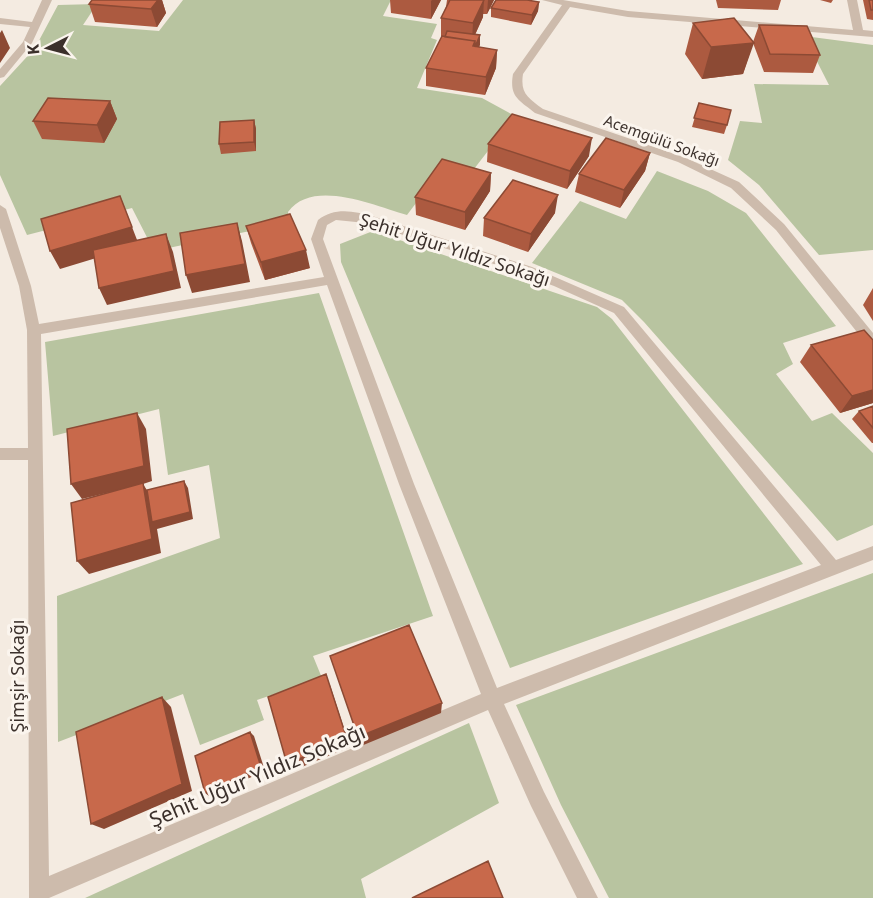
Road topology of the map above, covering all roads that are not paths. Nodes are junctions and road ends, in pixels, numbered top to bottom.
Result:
1 (46, 0) edge
2 (547, 0) edge
3 (852, 0) edge
4 (567, 5) junction
5 (0, 21) edge
6 (36, 25) junction
7 (859, 33) junction
8 (873, 34) edge
9 (0, 75) edge
10 (0, 209) edge
11 (331, 280) junction
12 (34, 330) junction
13 (873, 342) edge
14 (0, 454) edge
15 (36, 454) junction
16 (873, 552) edge
17 (832, 567) junction
18 (492, 699) junction
19 (39, 895) edge
20 (588, 898) edge

1 - 6 street
2 - 4 street
3 - 7 street
4 - 7 street
4 - 13 street, Acemgülü Sokağı
5 - 6 street
6 - 9 street
7 - 8 street
10 - 12 street, Şimşir Sokağı
11 - 12 street
11 - 17 street, Şehit Uğur Yıldız Sokağı
11 - 18 street, Şehit Uğur Yıldız Sokağı
12 - 15 street, Şimşir Sokağı
14 - 15 street
15 - 19 street, Şimşir Sokağı
16 - 17 street, Şehit Uğur Yıldız Sokağı
17 - 18 street, Şehit Uğur Yıldız Sokağı
18 - 19 street, Şehit Uğur Yıldız Sokağı
18 - 20 street, Şehit Uğur Yıldız Sokağı

